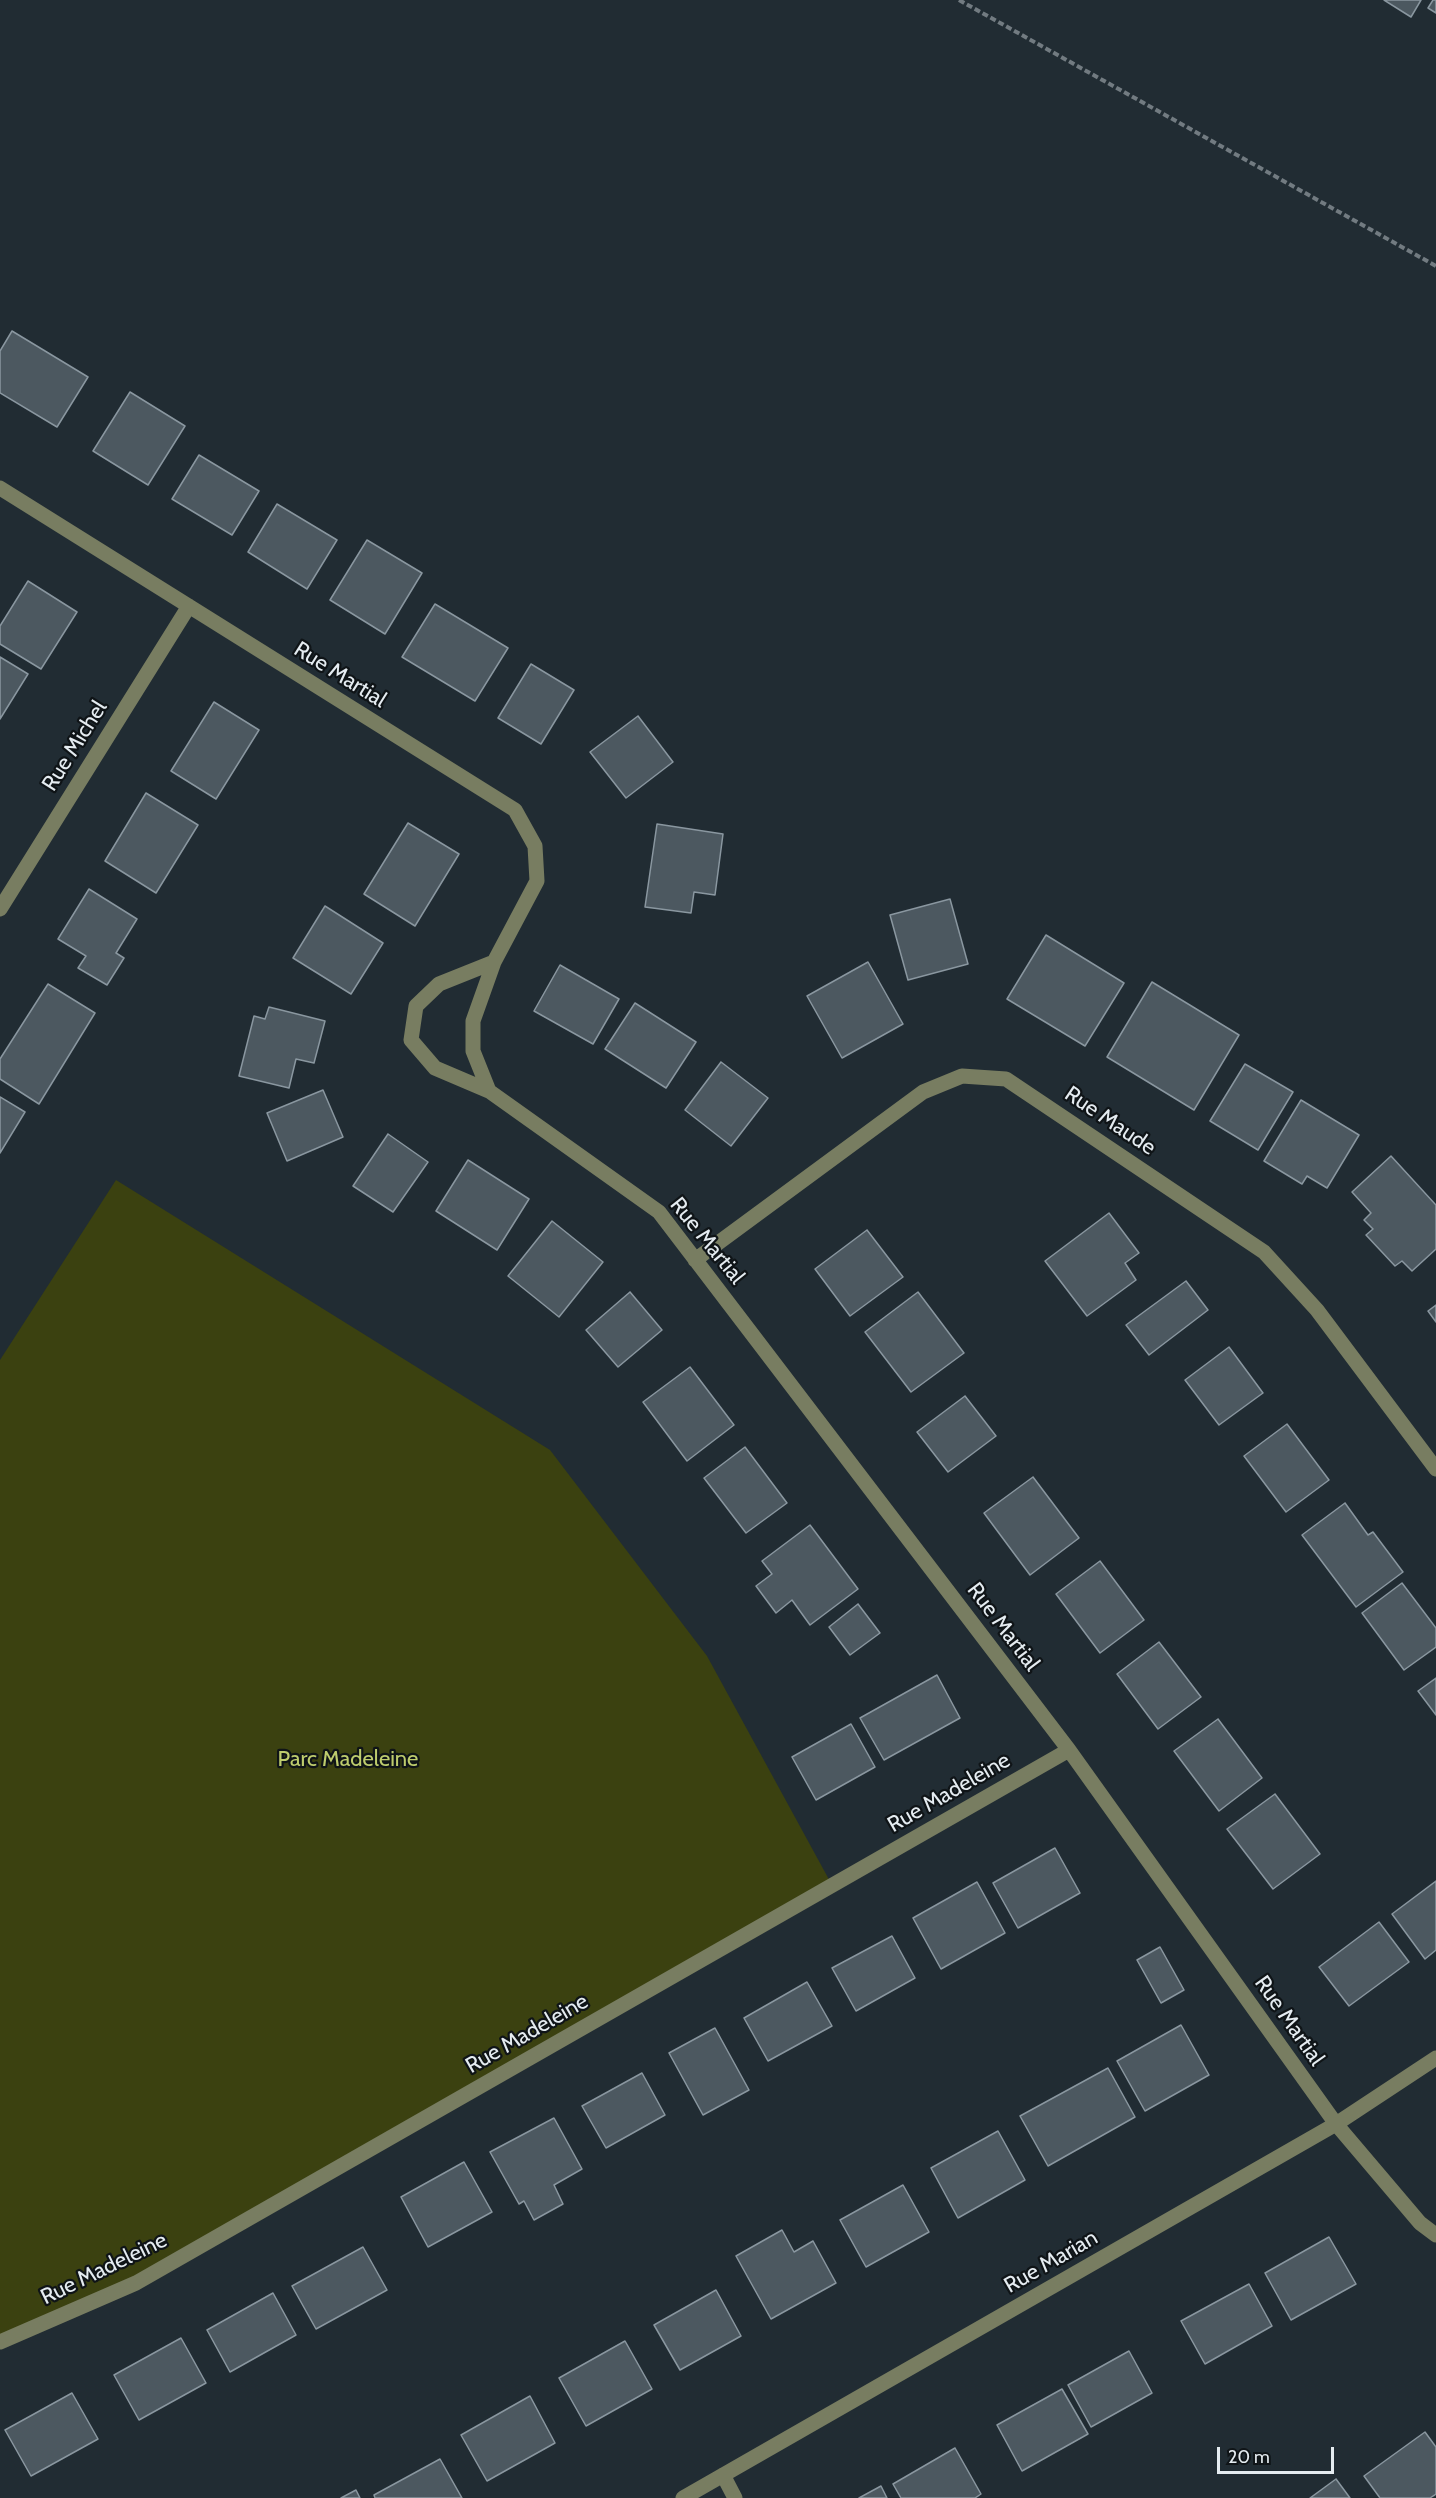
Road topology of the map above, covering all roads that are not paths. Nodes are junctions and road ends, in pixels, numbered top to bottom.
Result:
1 (0, 488) edge
2 (189, 606) junction
3 (0, 909) edge
4 (494, 962) junction
5 (489, 1091) junction
6 (695, 1260) junction
7 (1436, 1469) edge
8 (1069, 1750) junction
9 (1436, 2058) edge
10 (1336, 2124) junction
11 (1436, 2235) edge
12 (0, 2342) edge
13 (723, 2475) junction
14 (683, 2498) edge
15 (735, 2498) edge

1 - 2 street, Rue Martial
2 - 3 street, Rue Michel
2 - 4 street, Rue Martial
4 - 5 street, Rue Martial
4 - 5 street, Rue Martial
5 - 6 street, Rue Martial
6 - 7 street, Rue Maude
6 - 8 street, Rue Martial
8 - 10 street, Rue Martial
8 - 12 street, Rue Madeleine
9 - 10 street, Rue Marian
10 - 11 street, Rue Martial
10 - 13 street, Rue Marian
13 - 14 street, Rue Marian
13 - 15 street

